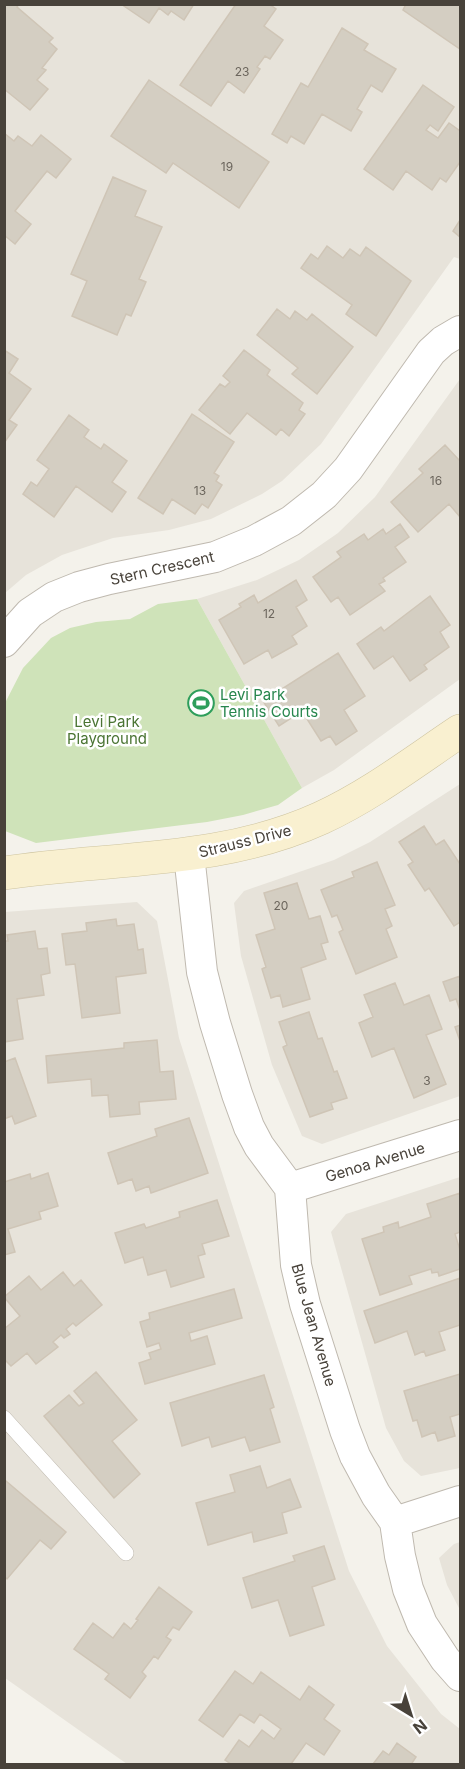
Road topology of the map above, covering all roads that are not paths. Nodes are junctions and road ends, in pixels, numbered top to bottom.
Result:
1 (460, 331) edge
2 (4, 642) edge
3 (460, 731) edge
4 (189, 855) junction
5 (4, 873) edge
6 (460, 1135) edge
7 (290, 1188) junction
8 (4, 1418) edge
9 (460, 1501) edge
10 (395, 1522) junction
11 (126, 1553) dead end
12 (460, 1676) edge

1 - 2 street, Stern Crescent
3 - 4 street, Strauss Drive
4 - 5 street, Strauss Drive
4 - 7 street
6 - 7 street, Genoa Avenue
7 - 10 street, Blue Jean Avenue
8 - 11 lane
9 - 10 street
10 - 12 street, Blue Jean Avenue

